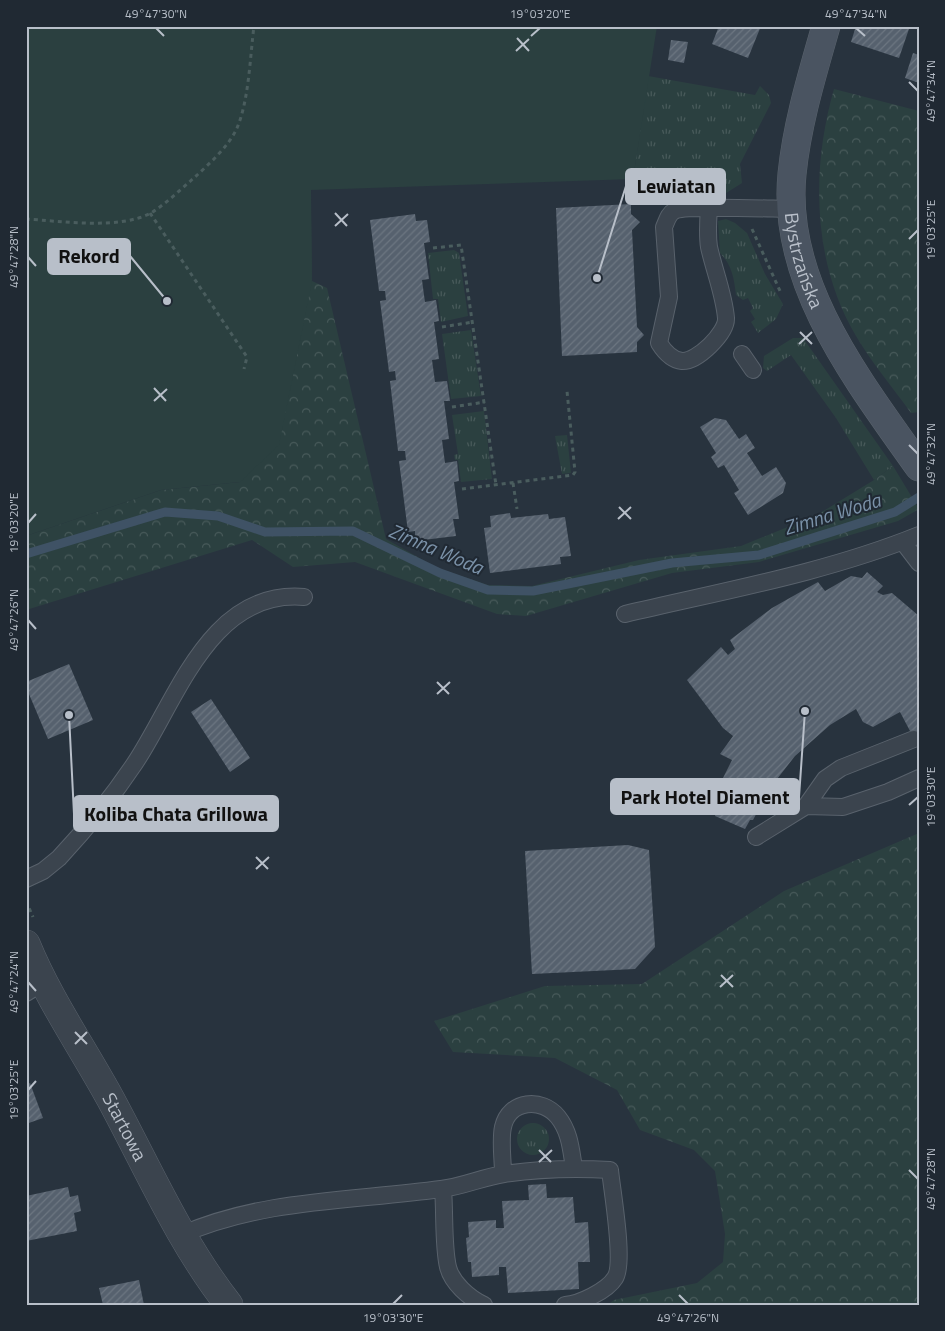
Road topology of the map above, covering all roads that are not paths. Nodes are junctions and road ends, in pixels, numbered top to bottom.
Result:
1 (826, 26) edge
2 (709, 208) junction
3 (792, 210) junction
4 (742, 354) dead end
5 (753, 370) dead end
6 (919, 467) edge
7 (919, 535) edge
8 (903, 542) junction
9 (919, 563) edge
10 (304, 598) dead end
11 (625, 614) dead end
12 (914, 739) dead end
13 (919, 778) edge
14 (806, 806) junction
15 (756, 837) dead end
16 (26, 879) edge
17 (26, 944) edge
18 (35, 987) edge
19 (574, 1168) junction
20 (503, 1174) junction
21 (443, 1189) junction
22 (181, 1235) junction
23 (229, 1305) edge
24 (484, 1305) edge
25 (565, 1305) edge

1 - 3 street, Bystrzańska
2 - 2 lane
2 - 3 lane
3 - 6 street, Bystrzańska
4 - 5 lane
7 - 8 lane
8 - 9 lane
8 - 11 lane
10 - 16 lane
12 - 14 lane
13 - 14 lane
14 - 15 lane
17 - 18 street, Startowa
18 - 22 street, Startowa
19 - 20 lane
19 - 20 lane
19 - 25 lane
20 - 21 lane
21 - 22 lane
21 - 24 lane
22 - 23 street, Startowa

